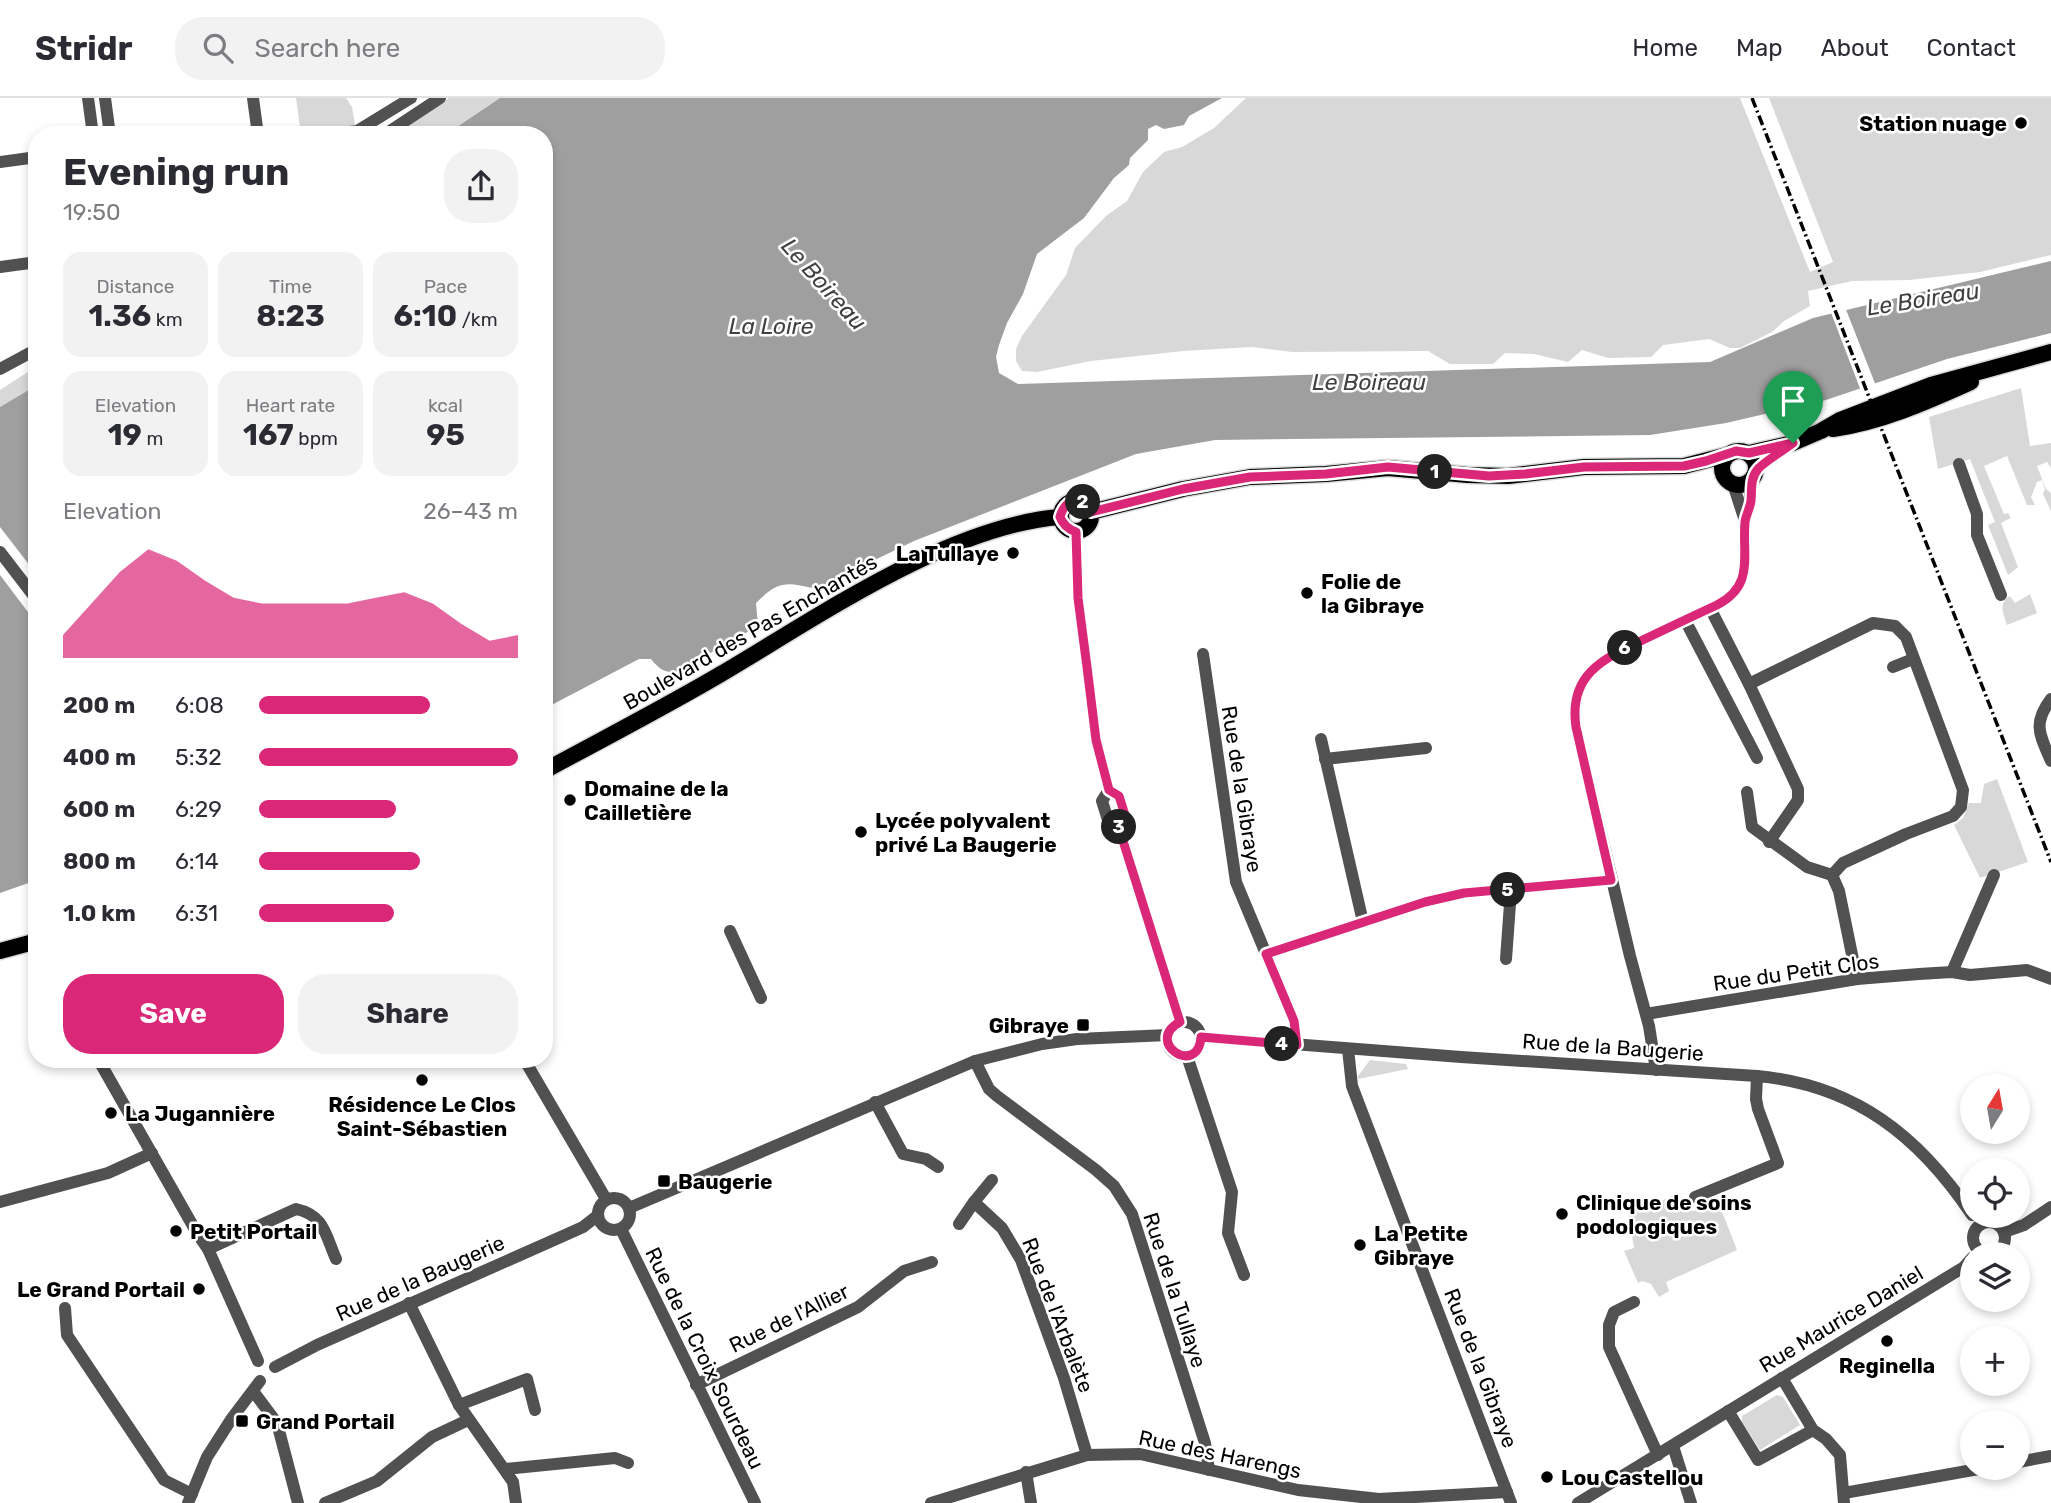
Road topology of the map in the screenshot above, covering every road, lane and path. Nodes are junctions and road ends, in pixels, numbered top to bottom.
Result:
1 (88, 98) edge
2 (105, 98) edge
3 (253, 98) edge
4 (411, 98) edge
5 (440, 98) edge
6 (92, 126) edge
7 (109, 126) edge
8 (257, 126) edge
9 (364, 126) edge
10 (398, 126) edge
11 (28, 158) edge
12 (0, 162) edge
13 (28, 263) edge
14 (0, 267) edge
15 (2051, 352) edge
16 (28, 354) edge
17 (0, 369) edge
18 (1793, 443) junction
19 (1749, 453) junction
20 (1727, 455) junction
21 (1959, 464) dead end
22 (1684, 466) junction
23 (1754, 475) junction
24 (1728, 480) junction
25 (1091, 512) junction
26 (1060, 517) junction
27 (1745, 521) junction
28 (1076, 532) junction
29 (0, 552) edge
30 (28, 588) edge
31 (2001, 595) dead end
32 (1710, 608) junction
33 (1685, 620) junction
34 (1203, 654) dead end
35 (1913, 659) junction
36 (1894, 667) dead end
37 (1749, 684) junction
38 (2051, 699) edge
39 (1321, 738) dead end
40 (1426, 748) dead end
41 (1756, 758) dead end
42 (1325, 759) junction
43 (2051, 761) edge
44 (553, 766) edge
45 (1747, 792) dead end
46 (1769, 842) junction
47 (1832, 874) junction
48 (1994, 875) dead end
49 (1611, 880) junction
50 (1511, 890) junction
51 (1363, 922) junction
52 (730, 931) dead end
53 (28, 943) edge
54 (0, 951) edge
55 (1266, 954) junction
56 (1506, 959) dead end
57 (1952, 972) junction
58 (1857, 979) junction
59 (2051, 979) edge
60 (761, 998) dead end
61 (1646, 1014) junction
62 (1180, 1022) junction
63 (1168, 1035) junction
64 (1201, 1037) junction
65 (1297, 1045) junction
66 (1348, 1049) junction
67 (1187, 1056) junction
68 (975, 1061) junction
69 (103, 1068) edge
70 (529, 1068) edge
71 (1656, 1070) junction
72 (1757, 1076) junction
73 (875, 1102) junction
74 (152, 1153) junction
75 (937, 1167) dead end
76 (992, 1180) dead end
77 (1695, 1196) dead end
78 (606, 1199) junction
79 (1960, 1199) edge
80 (0, 1202) edge
81 (974, 1202) junction
82 (2051, 1207) edge
83 (629, 1208) junction
84 (599, 1220) junction
85 (960, 1224) dead end
86 (2001, 1228) edge
87 (621, 1229) junction
88 (2004, 1232) junction
89 (2004, 1242) edge
90 (208, 1249) junction
91 (336, 1259) dead end
92 (932, 1262) dead end
93 (1960, 1269) edge
94 (1244, 1275) dead end
95 (1634, 1302) dead end
96 (409, 1303) junction
97 (65, 1308) dead end
98 (258, 1361) junction
99 (275, 1367) junction
100 (1782, 1378) junction
101 (696, 1385) junction
102 (256, 1386) junction
103 (459, 1405) junction
104 (535, 1410) dead end
105 (1728, 1411) junction
106 (468, 1420) junction
107 (1813, 1430) junction
108 (1673, 1446) junction
109 (1087, 1455) junction
110 (1658, 1455) junction
111 (2051, 1456) edge
112 (2030, 1460) edge
113 (628, 1463) dead end
114 (505, 1469) junction
115 (1209, 1470) junction
116 (1026, 1472) junction
117 (1960, 1473) edge
118 (190, 1498) edge
119 (1509, 1498) edge
120 (1844, 1498) edge
121 (1585, 1501) edge
122 (298, 1503) edge
123 (325, 1503) edge
124 (516, 1503) edge
125 (755, 1503) edge
126 (931, 1503) edge
127 (1031, 1503) edge
128 (1691, 1503) edge

1 - 6 street
2 - 7 street
3 - 8 street
4 - 9 street
5 - 10 street
11 - 12 street
13 - 14 street
15 - 18 main road
16 - 17 street
18 - 19 main road
18 - 23 main road
19 - 20 main road
19 - 23 main road
20 - 22 main road
20 - 24 main road
21 - 31 street
22 - 24 main road
22 - 25 main road
23 - 24 main road
23 - 27 street
24 - 27 street
25 - 26 main road
25 - 28 main road
26 - 28 main road
26 - 44 main road, Boulevard des Pas Enchantés
27 - 32 street
28 - 62 street
29 - 30 street
32 - 33 street
32 - 37 street
33 - 41 street
33 - 49 street
34 - 55 street, Rue de la Gibraye
35 - 36 street
35 - 37 street
35 - 47 street
37 - 46 street
38 - 43 street
39 - 42 street
40 - 42 street
42 - 51 street
45 - 46 street
46 - 47 street
47 - 58 street
48 - 57 street
49 - 50 street
49 - 61 street
50 - 51 street
50 - 56 street
51 - 55 street
52 - 60 street
53 - 54 main road
55 - 65 street, Rue de la Gibraye
57 - 58 street, Rue du Petit Clos
57 - 59 street, Rue du Petit Clos
58 - 61 street, Rue du Petit Clos
61 - 71 street
62 - 63 street
62 - 64 street
63 - 67 street
63 - 68 street
64 - 65 street, Rue de la Baugerie
64 - 67 street
65 - 66 street, Rue de la Baugerie
66 - 71 street, Rue de la Baugerie
66 - 119 street, Rue de la Gibraye
67 - 94 street
68 - 73 street
68 - 115 street, Rue de la Tullaye
69 - 74 street
70 - 78 street
71 - 72 street, Rue de la Baugerie
72 - 77 street
72 - 79 street, Rue de la Baugerie
73 - 75 street
73 - 83 street
74 - 80 street
74 - 90 street
76 - 81 street
78 - 83 street
78 - 84 street
81 - 85 street
81 - 109 street, Rue de l'Arbalète
82 - 88 street
83 - 87 street
84 - 87 street
84 - 96 street, Rue de la Baugerie
86 - 88 street
87 - 101 street, Rue de la Croix Sourdeau
88 - 89 street
90 - 91 street
90 - 98 street
92 - 101 street, Rue de l'Allier
93 - 100 street, Rue Maurice Daniel
95 - 110 street
96 - 99 street, Rue de la Baugerie
96 - 103 street
97 - 118 street
98 - 99 street
98 - 102 street
99 - 102 street, Rue de la Baugerie
100 - 105 street, Rue Maurice Daniel
100 - 107 street
101 - 125 street, Rue de la Croix Sourdeau
102 - 118 street
102 - 122 street
103 - 104 street
103 - 106 street
105 - 107 street
105 - 108 street, Rue Maurice Daniel
106 - 114 street
106 - 123 street
107 - 120 street
108 - 110 street, Rue Maurice Daniel
108 - 128 street
109 - 115 street, Rue des Harengs
109 - 116 street, Rue des Harengs
110 - 121 street, Rue Maurice Daniel
111 - 112 street
113 - 114 street
114 - 124 street
115 - 119 street, Rue des Harengs
116 - 126 street, Rue des Harengs
116 - 127 street
117 - 120 street

